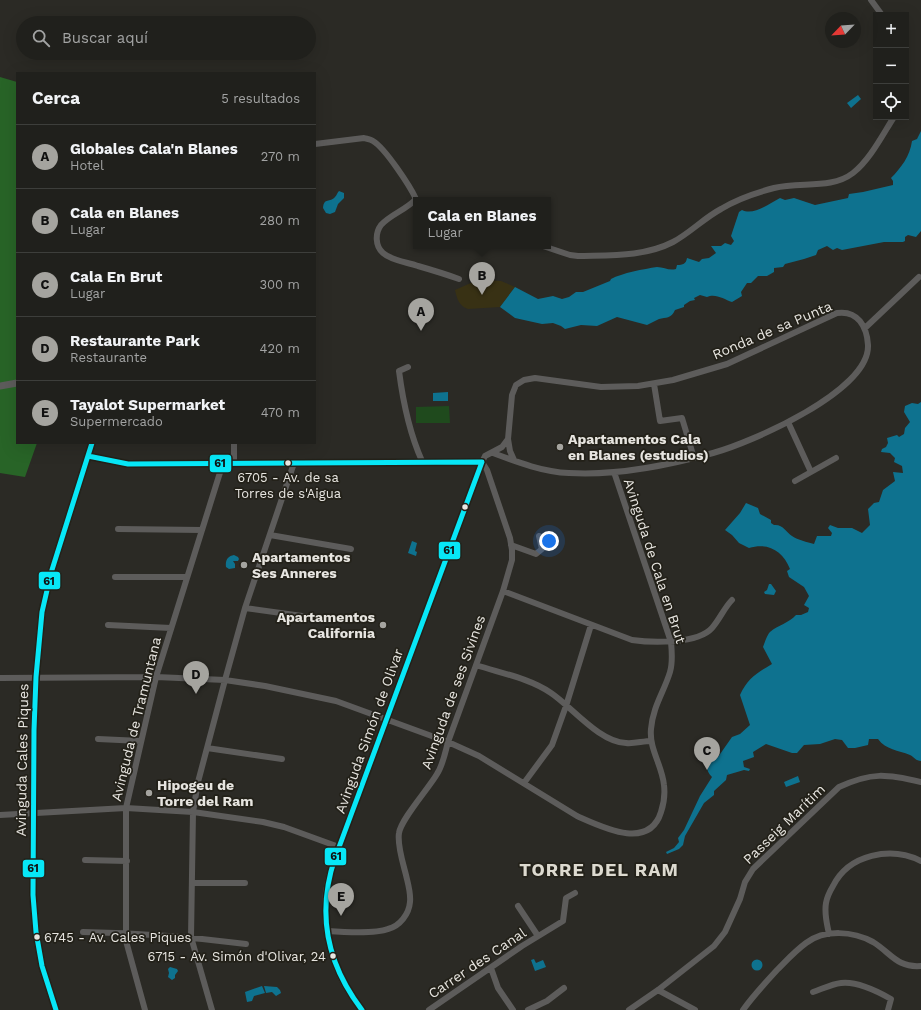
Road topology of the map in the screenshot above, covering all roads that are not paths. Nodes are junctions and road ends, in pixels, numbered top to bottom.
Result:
1 (871, 0) edge
2 (880, 12) edge
3 (892, 120) edge
4 (316, 144) edge
5 (416, 197) edge
6 (413, 203) edge
7 (551, 249) edge
8 (920, 277) dead end
9 (459, 279) dead end
10 (865, 328) junction
11 (408, 366) dead end
12 (16, 383) edge
13 (654, 384) junction
14 (0, 386) edge
15 (788, 422) junction
16 (508, 439) junction
17 (92, 444) edge
18 (234, 444) edge
19 (493, 453) junction
20 (88, 456) junction
21 (694, 458) junction
22 (836, 458) dead end
23 (514, 460) junction
24 (422, 461) junction
25 (294, 462) junction
26 (482, 462) junction
27 (223, 463) junction
28 (234, 463) junction
29 (614, 472) junction
30 (811, 472) junction
31 (795, 481) dead end
32 (118, 529) dead end
33 (202, 530) junction
34 (270, 535) junction
35 (539, 536) dead end
36 (511, 545) junction
37 (351, 549) dead end
38 (115, 577) dead end
39 (187, 577) junction
40 (503, 591) junction
41 (732, 600) dead end
42 (245, 608) junction
43 (331, 620) dead end
44 (108, 625) dead end
45 (591, 625) junction
46 (172, 628) junction
47 (670, 642) junction
48 (476, 665) junction
49 (36, 677) junction
50 (156, 677) junction
51 (0, 678) edge
52 (224, 680) junction
53 (566, 706) junction
54 (387, 720) junction
55 (98, 739) dead end
56 (141, 741) junction
57 (651, 741) junction
58 (448, 742) junction
59 (207, 748) junction
60 (282, 759) dead end
61 (921, 782) edge
62 (524, 783) junction
63 (126, 808) junction
64 (34, 812) junction
65 (193, 812) junction
66 (0, 815) edge
67 (338, 848) junction
68 (86, 860) dead end
69 (126, 861) junction
70 (921, 861) edge
71 (245, 883) dead end
72 (192, 884) junction
73 (575, 893) dead end
74 (518, 906) dead end
75 (327, 931) junction
76 (83, 932) dead end
77 (126, 933) junction
78 (829, 934) junction
79 (538, 936) junction
80 (190, 937) junction
81 (246, 944) dead end
82 (921, 966) edge
83 (491, 968) junction
84 (564, 988) dead end
85 (658, 990) junction
86 (814, 992) dead end
87 (56, 1010) edge
88 (145, 1010) edge
89 (212, 1010) edge
90 (362, 1010) edge
91 (429, 1010) edge
92 (513, 1010) edge
93 (528, 1010) edge
94 (630, 1010) edge
95 (695, 1010) edge
96 (743, 1010) edge
97 (888, 1010) edge

1 - 2 street
3 - 7 street
4 - 5 street
6 - 9 street
8 - 10 street
10 - 13 street, Ronda de sa Punta
10 - 15 street
11 - 24 street
12 - 14 street
13 - 16 street, Ronda de sa Punta
13 - 21 street
15 - 21 street
15 - 30 street
16 - 19 street
16 - 23 street, Ronda de sa Punta
17 - 20 street, Avinguda Cales Piques
18 - 28 street
19 - 23 street
19 - 26 street
20 - 27 street
20 - 49 street, Avinguda Cales Piques
21 - 29 street
22 - 30 street
23 - 29 street
24 - 25 street
24 - 26 street
25 - 28 street
25 - 34 street
26 - 36 street, Avinguda de ses Sivines
26 - 54 street, Avinguda Simón de Olivar
27 - 28 street
27 - 33 street, Avinguda de Tramuntana
29 - 47 street, Avinguda de Cala en Brut
30 - 31 street
32 - 33 street
33 - 39 street, Avinguda de Tramuntana
34 - 37 street
34 - 42 street
35 - 36 street
36 - 40 street, Avinguda de ses Sivines
38 - 39 street
39 - 46 street, Avinguda de Tramuntana
40 - 45 street
40 - 48 street, Avinguda de ses Sivines
41 - 47 street
42 - 43 street
42 - 52 street
44 - 46 street
45 - 47 street
45 - 53 street
46 - 50 street, Avinguda de Tramuntana
47 - 57 street, Avinguda de Cala en Brut
48 - 53 street
48 - 58 street, Avinguda de ses Sivines
49 - 50 street, Avinguda de Cala en Brut
49 - 51 street, Avinguda de Cala en Brut
49 - 64 street, Avinguda Cales Piques
50 - 52 street, Avinguda de Cala en Brut
50 - 56 street, Avinguda de Tramuntana
52 - 54 street, Avinguda de Cala en Brut
52 - 59 street
53 - 57 street
53 - 62 street
54 - 58 street, Avinguda de Cala en Brut
54 - 67 street, Avinguda Simón de Olivar
55 - 56 street
56 - 63 street, Avinguda de Tramuntana
57 - 62 street, Avinguda de Cala en Brut
58 - 62 street, Avinguda de Cala en Brut
58 - 75 street, Avinguda de ses Sivines
59 - 60 street
59 - 65 street
61 - 85 street, Passeig Marítim
63 - 64 street
63 - 65 street
63 - 69 street, Avinguda de Tramuntana
64 - 66 street
64 - 87 street, Avinguda Cales Piques
65 - 67 street
65 - 72 street
67 - 75 street, Avinguda Simón de Olivar
68 - 69 street
69 - 77 street, Avinguda de Tramuntana
70 - 78 street
71 - 72 street
72 - 80 street
73 - 79 street, Carrer des Canal
74 - 79 street, Carrer des Canal
75 - 90 street, Avinguda Simón de Olivar
76 - 77 street
77 - 80 street
77 - 88 street, Avinguda de Tramuntana
78 - 82 street
78 - 96 street
79 - 83 street, Carrer des Canal
80 - 81 street
80 - 89 street
83 - 91 street, Carrer des Canal
83 - 92 street
84 - 93 street
85 - 94 street, Passeig Marítim
85 - 95 street
86 - 97 street

